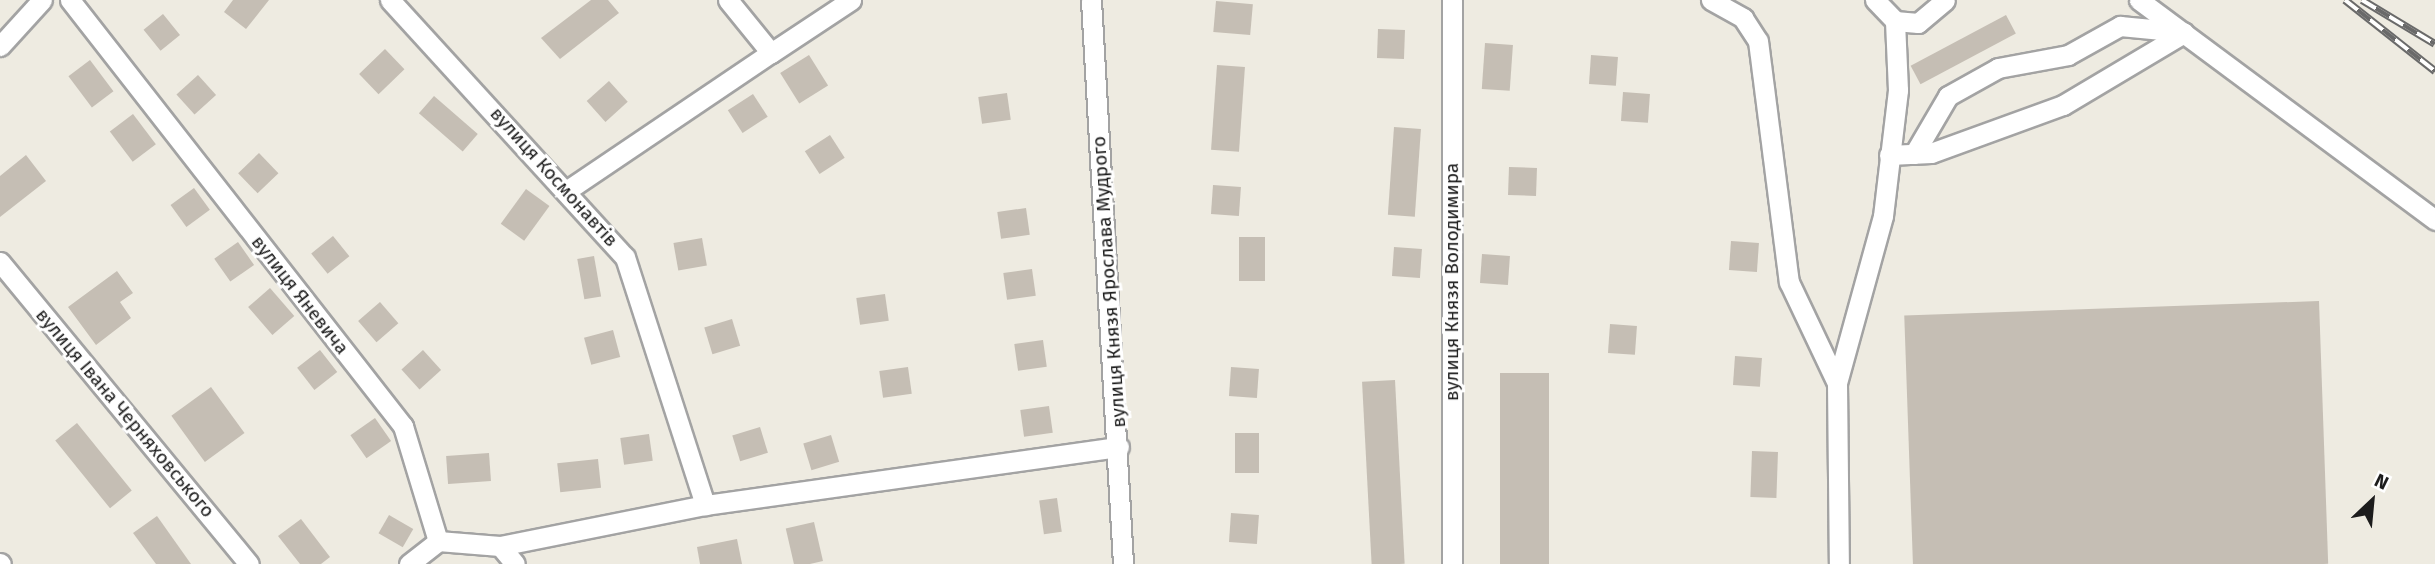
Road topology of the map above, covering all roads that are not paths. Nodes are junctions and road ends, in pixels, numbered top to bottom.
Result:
1 (42, 0) edge
2 (70, 0) edge
3 (390, 0) edge
4 (728, 0) edge
5 (852, 0) edge
6 (1091, 0) edge
7 (1452, 0) edge
8 (1711, 0) edge
9 (1875, 0) edge
10 (1945, 0) edge
11 (2139, 0) edge
12 (1895, 21) junction
13 (2184, 33) junction
14 (0, 46) edge
15 (771, 53) junction
16 (1914, 154) junction
17 (1889, 155) junction
18 (569, 189) junction
19 (2435, 220) edge
20 (0, 262) edge
21 (1836, 383) junction
22 (1119, 447) junction
23 (705, 505) junction
24 (438, 541) junction
25 (500, 545) junction
26 (249, 564) edge
27 (409, 564) edge
28 (515, 564) edge
29 (1123, 564) edge
30 (1452, 564) edge
31 (1839, 564) edge

1 - 14 street
2 - 24 street, вулиця Яневича
3 - 18 street, вулиця Космонавтів
4 - 15 street
5 - 15 street
6 - 22 street, вулиця Князя Ярослава Мудрого
7 - 30 street, вулиця Князя Володимира
8 - 21 street
9 - 12 street
10 - 12 street
11 - 13 street
12 - 17 street
13 - 16 street
13 - 16 street
13 - 19 street
15 - 18 street
16 - 17 street
17 - 21 street
18 - 23 street, вулиця Космонавтів
20 - 26 street, вулиця Івана Черняховського
21 - 31 street
22 - 23 street
22 - 29 street, вулиця Князя Ярослава Мудрого
23 - 25 street
24 - 25 street
24 - 27 street
25 - 28 street

